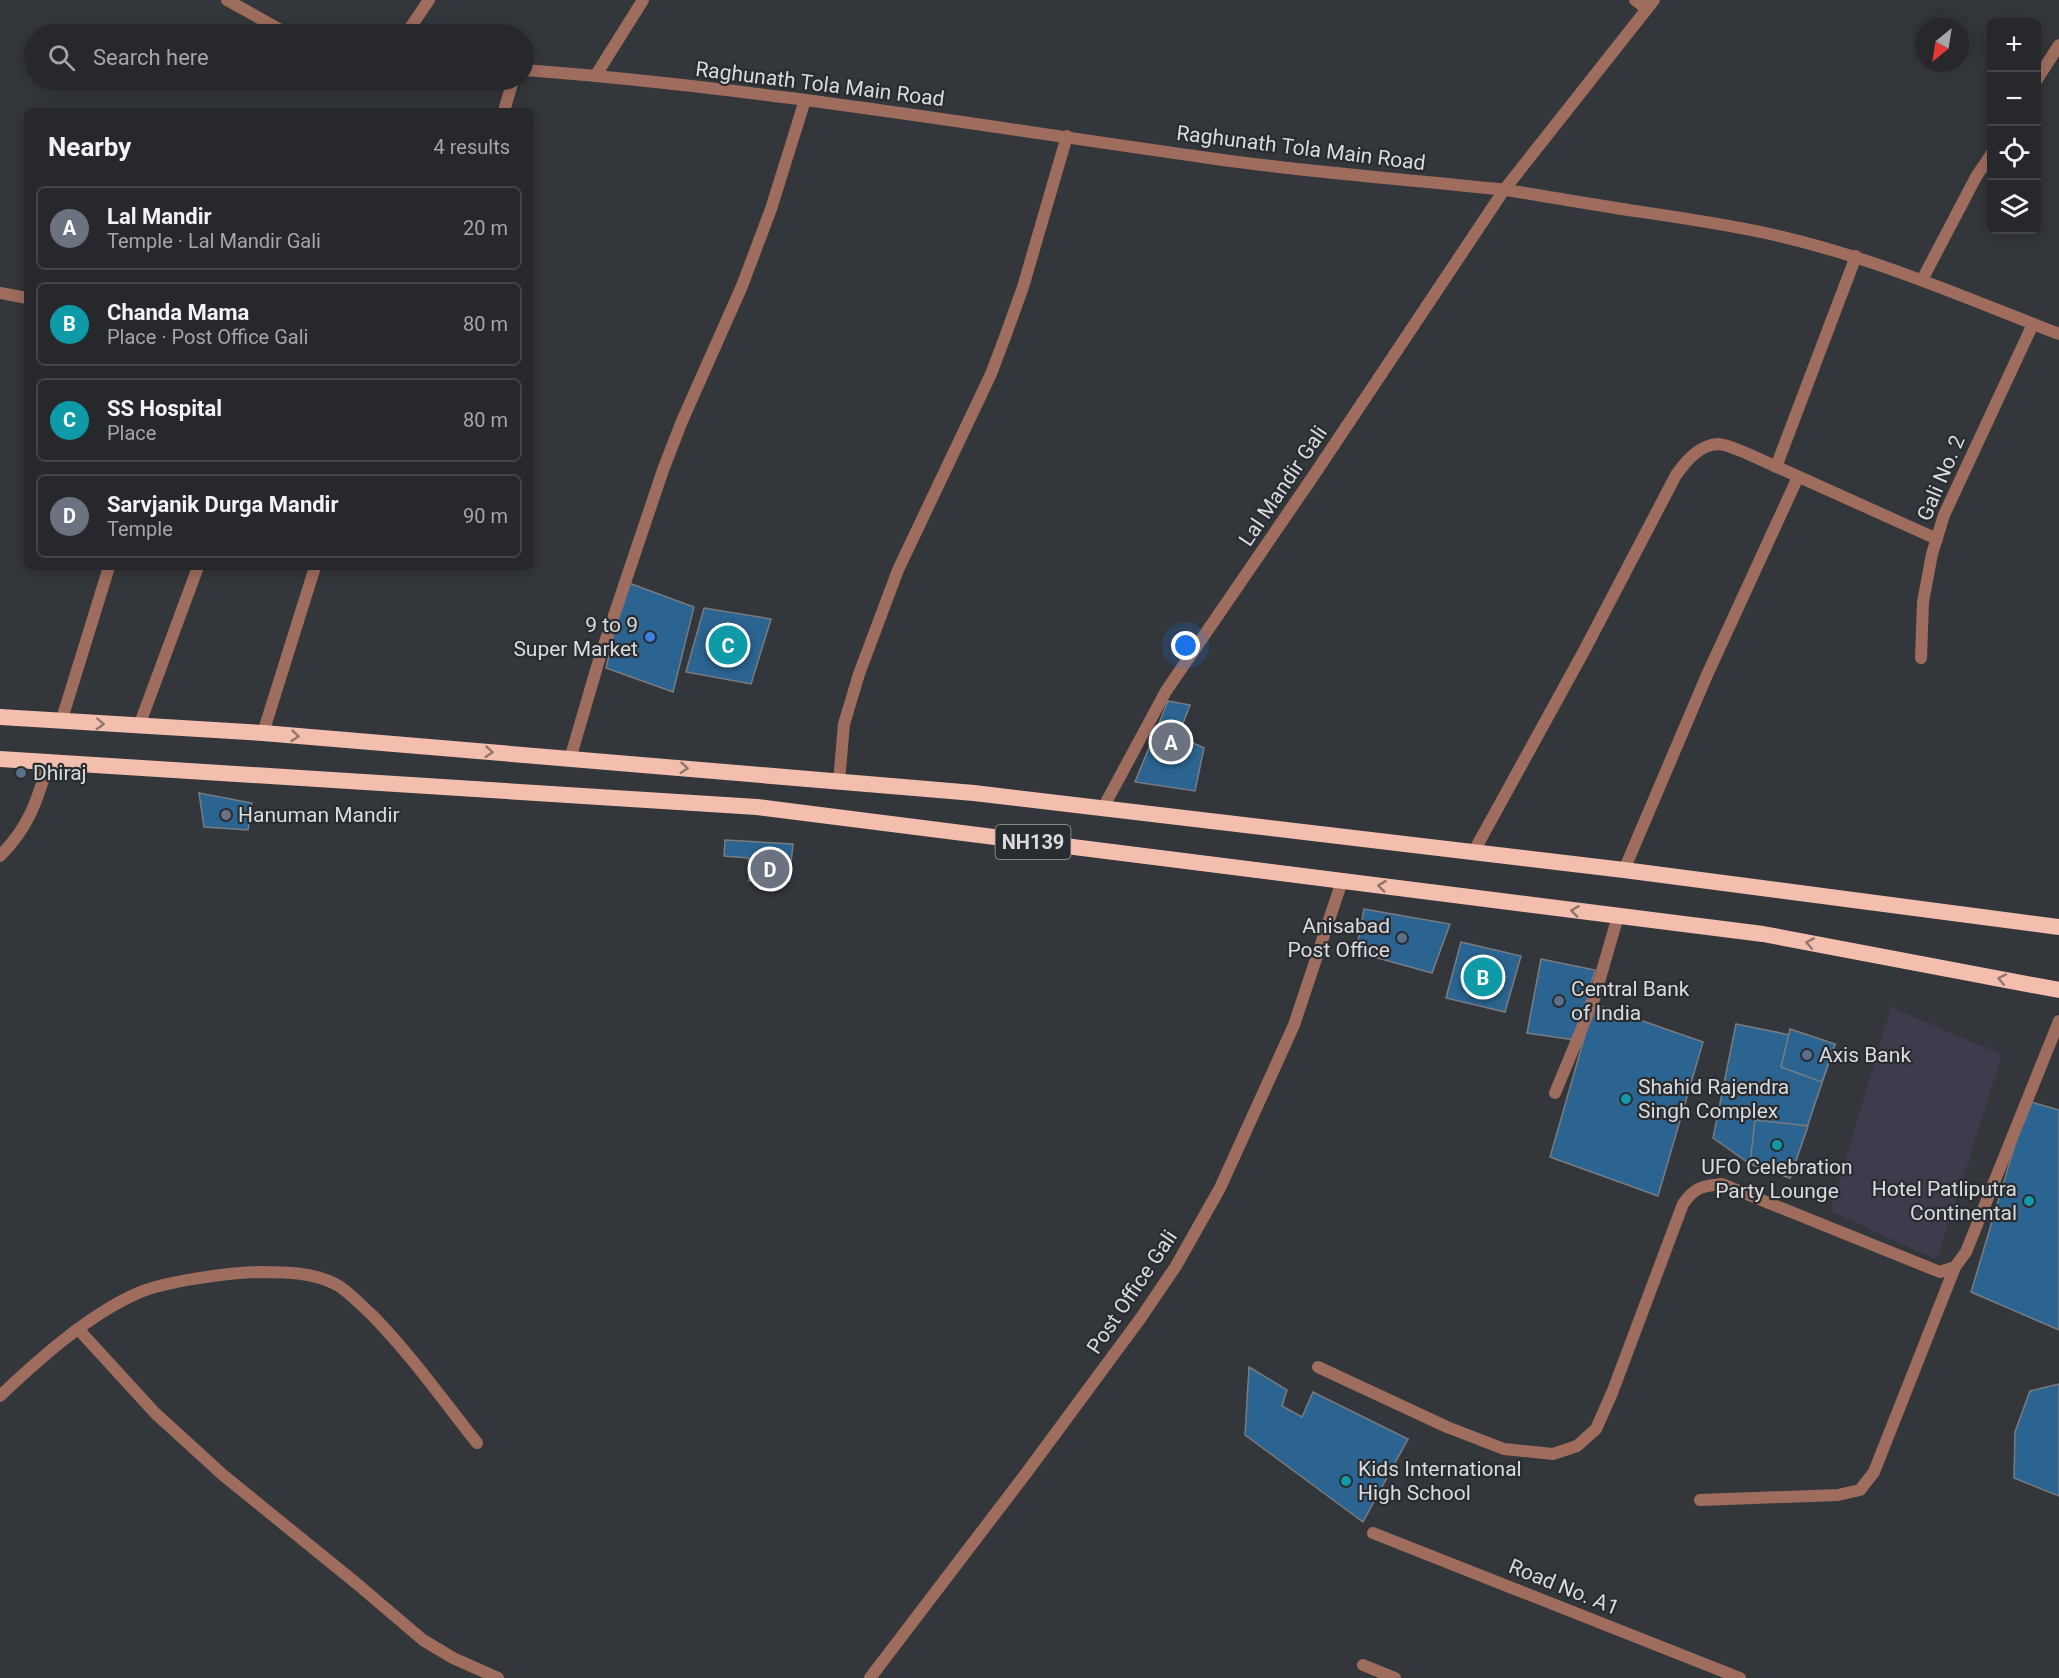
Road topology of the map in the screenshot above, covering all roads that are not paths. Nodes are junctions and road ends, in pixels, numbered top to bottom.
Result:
1 (227, 0) edge
2 (429, 0) edge
3 (643, 0) edge
4 (1635, 0) edge
5 (1651, 5) edge
6 (270, 24) edge
7 (413, 24) edge
8 (2059, 45) edge
9 (534, 71) edge
10 (2041, 74) edge
11 (596, 75) junction
12 (510, 90) edge
13 (805, 100) junction
14 (505, 108) edge
15 (1067, 136) junction
16 (1987, 160) edge
17 (1504, 190) junction
18 (1856, 256) junction
19 (1922, 280) junction
20 (0, 293) edge
21 (24, 297) edge
22 (2033, 324) junction
23 (2059, 334) edge
24 (1776, 467) junction
25 (1798, 477) junction
26 (1936, 539) junction
27 (108, 570) edge
28 (197, 570) edge
29 (314, 570) edge
30 (1921, 658) dead end
31 (0, 717) edge
32 (61, 722) junction
33 (139, 726) junction
34 (263, 733) junction
35 (0, 759) edge
36 (570, 759) junction
37 (49, 761) junction
38 (839, 781) junction
39 (1103, 808) junction
40 (1473, 853) junction
41 (0, 856) edge
42 (1624, 870) junction
43 (1342, 881) junction
44 (1618, 916) junction
45 (2059, 927) edge
46 (2059, 990) edge
47 (2059, 1021) edge
48 (1555, 1094) dead end
49 (1955, 1267) junction
50 (79, 1330) junction
51 (1318, 1367) dead end
52 (0, 1396) edge
53 (477, 1443) dead end
54 (1700, 1500) dead end
55 (1373, 1533) dead end
56 (1363, 1665) dead end
57 (498, 1678) edge
58 (870, 1678) edge
59 (1395, 1678) edge
60 (1740, 1678) edge

1 - 6 street
2 - 7 street
3 - 11 street
4 - 5 street
5 - 17 street, Lal Mandir Gali
8 - 10 street
9 - 11 street, Raghunath Tola Main Road
11 - 13 street, Raghunath Tola Main Road
12 - 14 street
13 - 15 street, Raghunath Tola Main Road
13 - 36 street
15 - 17 street, Raghunath Tola Main Road
15 - 38 street
16 - 19 street
17 - 18 street, Raghunath Tola Main Road
17 - 39 street, Lal Mandir Gali
18 - 19 street, Raghunath Tola Main Road
18 - 24 street
19 - 22 street, Raghunath Tola Main Road
20 - 21 street
22 - 23 street, Raghunath Tola Main Road
22 - 26 street, Gali No. 2
24 - 25 street
24 - 40 street
25 - 26 street
25 - 42 street
26 - 30 street, Gali No. 2
27 - 32 street
28 - 33 street
29 - 34 street
31 - 32 highway, NH139
32 -> 33 highway, NH139
33 - 34 highway, NH139
34 -> 36 highway, NH139
35 - 37 highway, NH139
36 -> 38 highway, NH139
37 - 41 street
37 - 43 highway, NH139
38 - 39 highway, NH139
39 - 40 highway, NH139
40 - 42 highway, NH139
42 - 45 highway, NH139
44 -> 43 highway, NH139
43 - 58 street, Post Office Gali
46 -> 44 highway, NH139
44 - 48 street
47 - 49 street
49 - 51 street
49 - 54 street
50 - 52 street
50 - 53 street
50 - 57 street
55 - 60 street, Road No. A1
56 - 59 street

